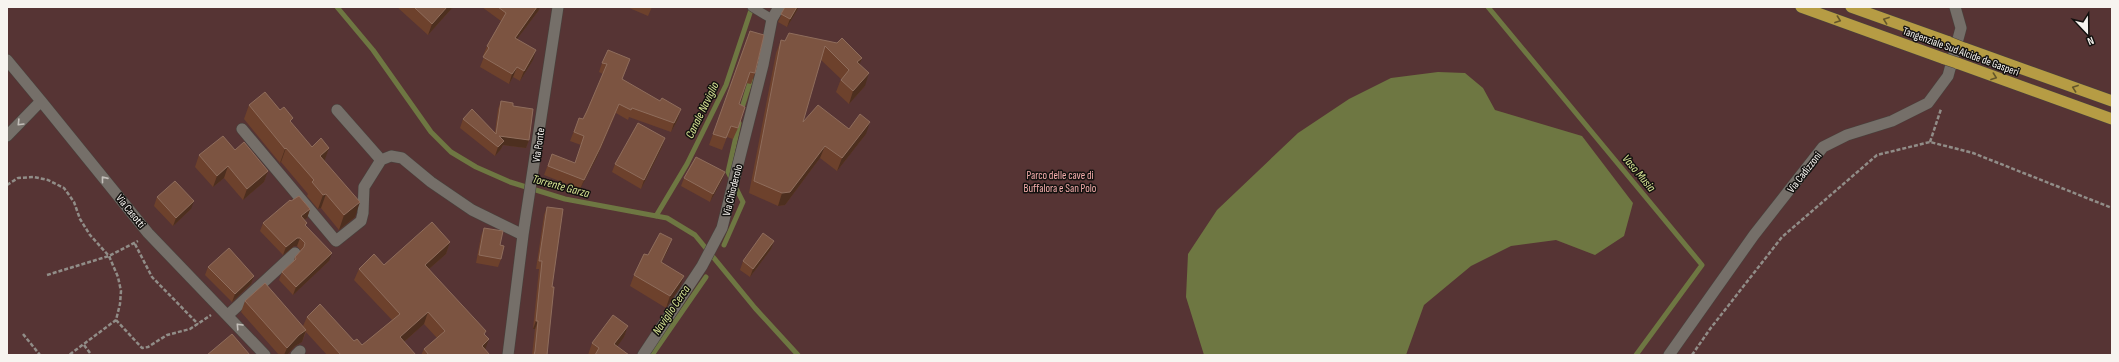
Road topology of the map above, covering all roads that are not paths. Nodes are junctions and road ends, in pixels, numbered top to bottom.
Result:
1 (558, 7) edge
2 (752, 7) edge
3 (779, 7) edge
4 (1801, 7) edge
5 (1851, 7) edge
6 (1955, 7) edge
7 (772, 19) junction
8 (7, 60) edge
9 (41, 101) junction
10 (2112, 101) edge
11 (337, 110) dead end
12 (2112, 119) edge
13 (242, 129) dead end
14 (7, 136) edge
15 (381, 160) junction
16 (524, 236) junction
17 (295, 253) dead end
18 (224, 311) junction
19 (265, 355) edge
20 (508, 355) edge
21 (643, 355) edge
22 (1669, 355) edge

1 - 16 street, Via Ponte
2 - 7 lane
3 - 7 street, Via Chioderolo
4 -> 12 highway, Tangenziale Sud Alcide de Gasperi, bridge
10 -> 5 highway, Tangenziale Sud Alcide de Gasperi, bridge
6 - 22 street, Via Cadizzoni
7 - 21 street, Via Chioderolo
8 - 9 street, Via Casotti
9 -> 14 street
18 -> 9 street, Via Casotti
11 - 15 street
13 - 15 street
15 - 16 street
16 - 20 street, Via Ponte
17 - 18 street
19 -> 18 street, Via Casotti

